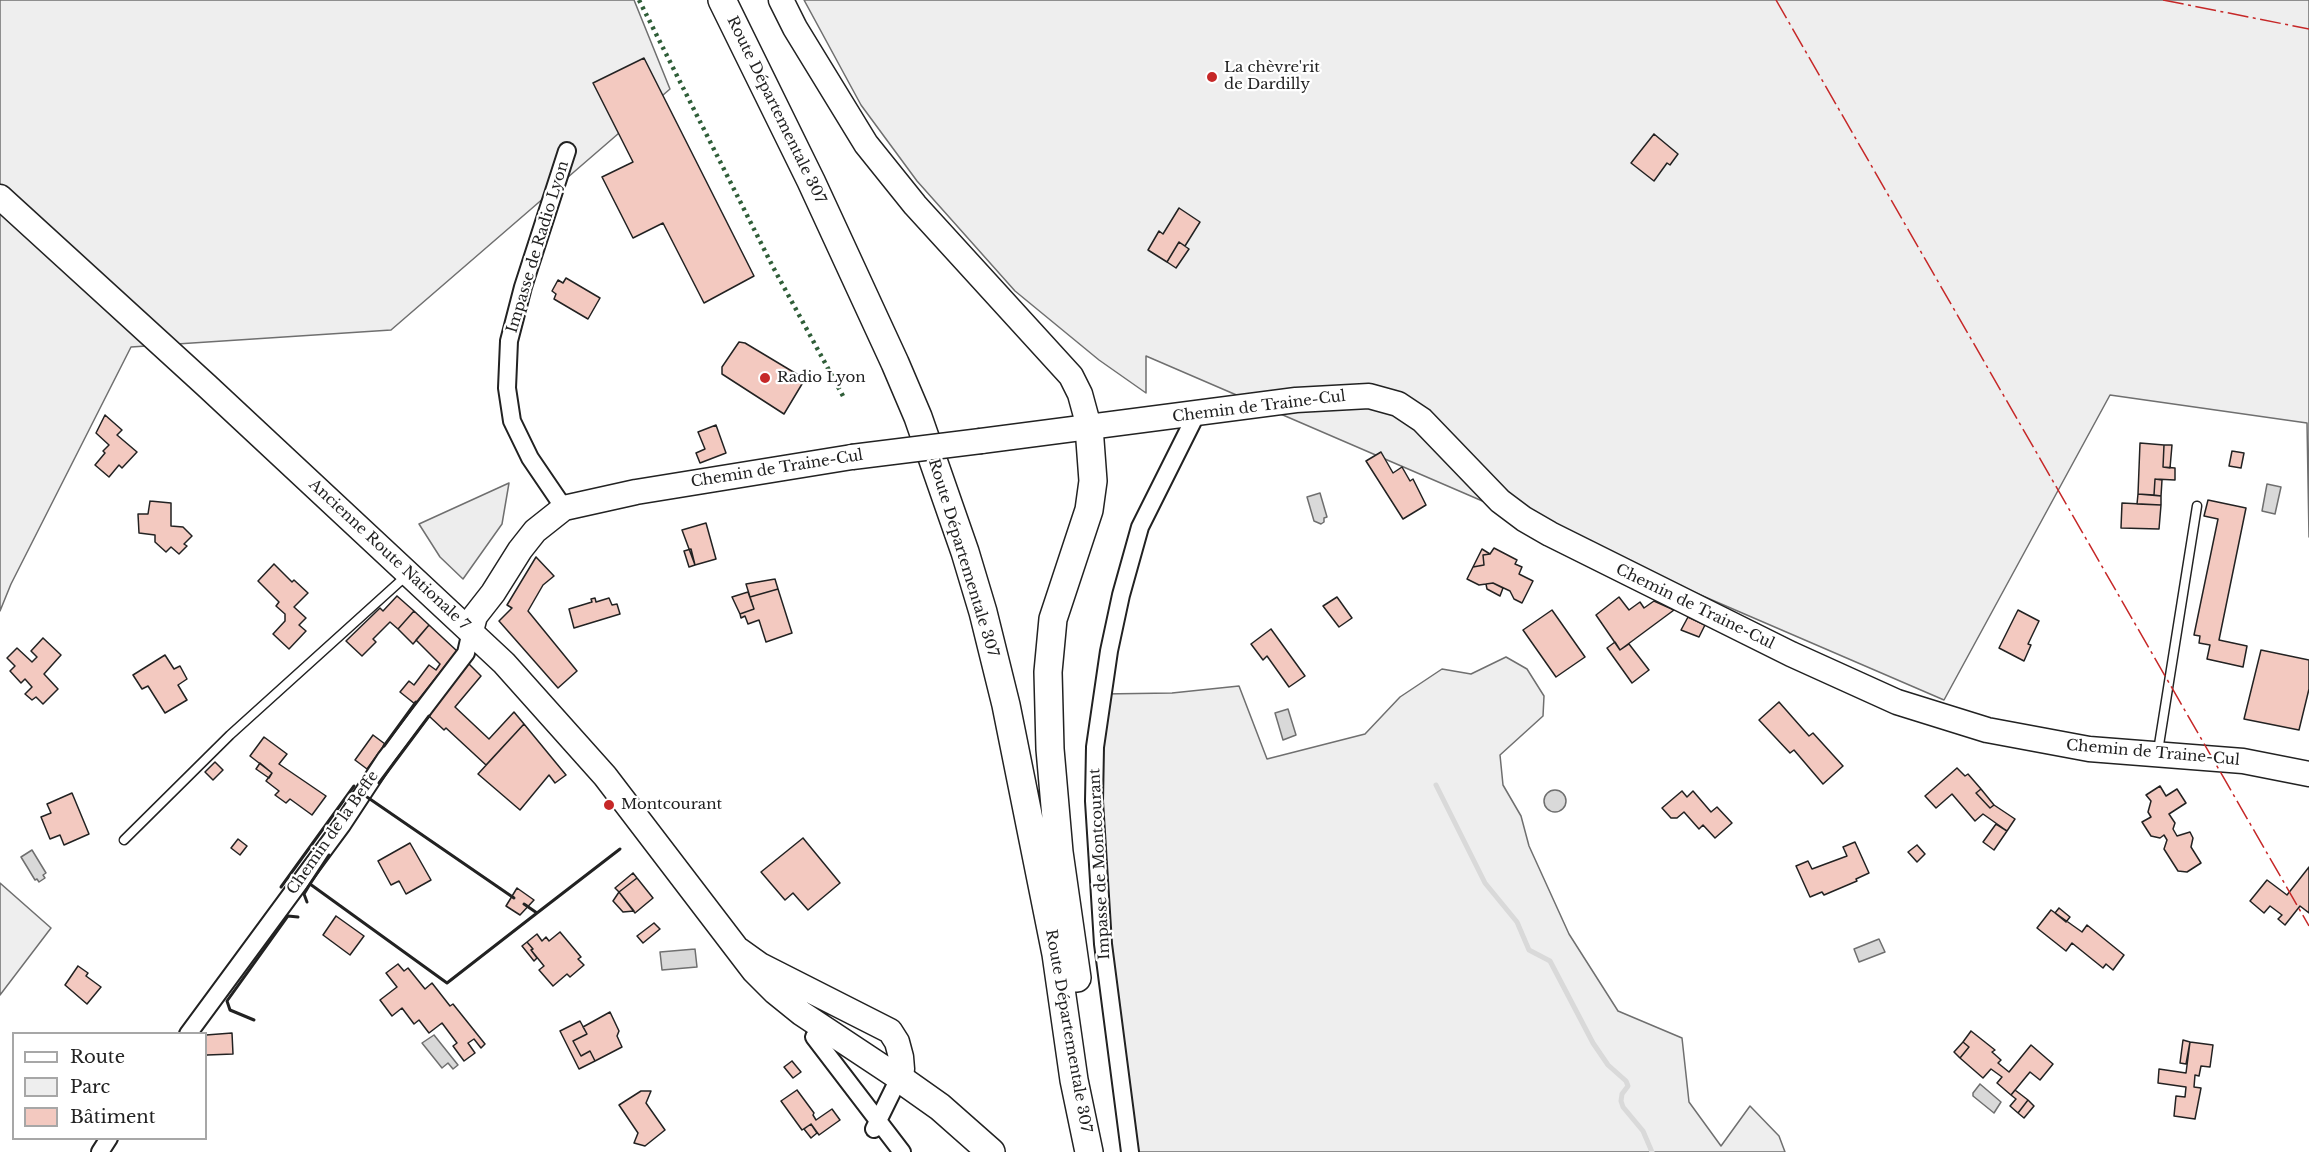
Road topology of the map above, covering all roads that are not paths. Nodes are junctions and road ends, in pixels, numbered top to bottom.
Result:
1 (722, 0) edge
2 (781, 0) edge
3 (567, 152) dead end
4 (0, 197) edge
5 (1197, 413) junction
6 (1089, 427) junction
7 (2197, 506) dead end
8 (564, 508) junction
9 (408, 574) junction
10 (471, 631) junction
11 (2157, 754) junction
12 (2309, 774) edge
13 (124, 840) dead end
14 (739, 950) junction
15 (189, 1032) edge
16 (814, 1037) dead end
17 (899, 1078) junction
18 (876, 1125) junction
19 (902, 1152) edge
20 (991, 1152) edge
21 (1089, 1152) edge
22 (1098, 1152) edge
23 (1130, 1152) edge

1 - 21 main road, Route Départementale 307
2 - 6 street
3 - 8 street, Impasse de Radio Lyon
4 - 9 street, Ancienne Route Nationale 7
5 - 6 street, Chemin de Traine-Cul
5 - 11 street, Chemin de Traine-Cul
5 - 23 street, Impasse de Montcourant
6 - 8 street, Chemin de Traine-Cul, bridge
6 - 22 main road
7 - 11 lane
8 - 10 street, Chemin de Traine-Cul
9 - 10 street, Ancienne Route Nationale 7
9 - 13 lane
10 - 14 street, Ancienne Route Nationale 7
10 - 15 street, Chemin de la Beffe
11 - 12 street, Chemin de Traine-Cul
14 - 17 street, Ancienne Route Nationale 7
14 - 17 street, Ancienne Route Nationale 7
16 - 18 street
17 - 18 street, Ancienne Route Nationale 7
17 - 20 main road
18 - 19 street

